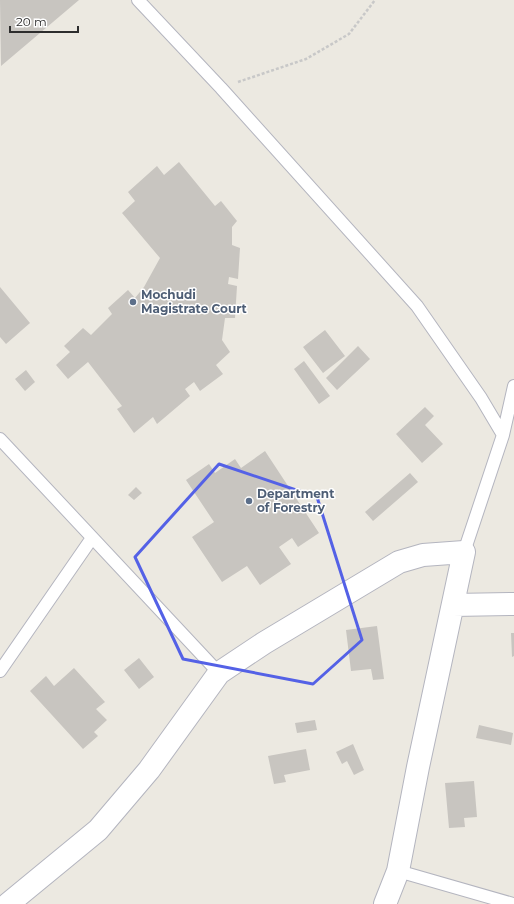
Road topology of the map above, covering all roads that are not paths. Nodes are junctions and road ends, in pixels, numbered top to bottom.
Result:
1 (138, 0) edge
2 (514, 386) edge
3 (503, 435) junction
4 (0, 439) edge
5 (92, 538) junction
6 (464, 552) junction
7 (514, 604) edge
8 (453, 605) junction
9 (0, 671) edge
10 (219, 673) junction
11 (398, 871) junction
12 (8, 904) edge
13 (385, 904) edge
14 (513, 904) edge

1 - 3 lane
2 - 3 lane
3 - 6 lane
4 - 5 lane
5 - 9 lane
5 - 10 lane
6 - 8 street
6 - 10 street
7 - 8 street
8 - 11 street
10 - 12 street
11 - 13 street
11 - 14 lane

